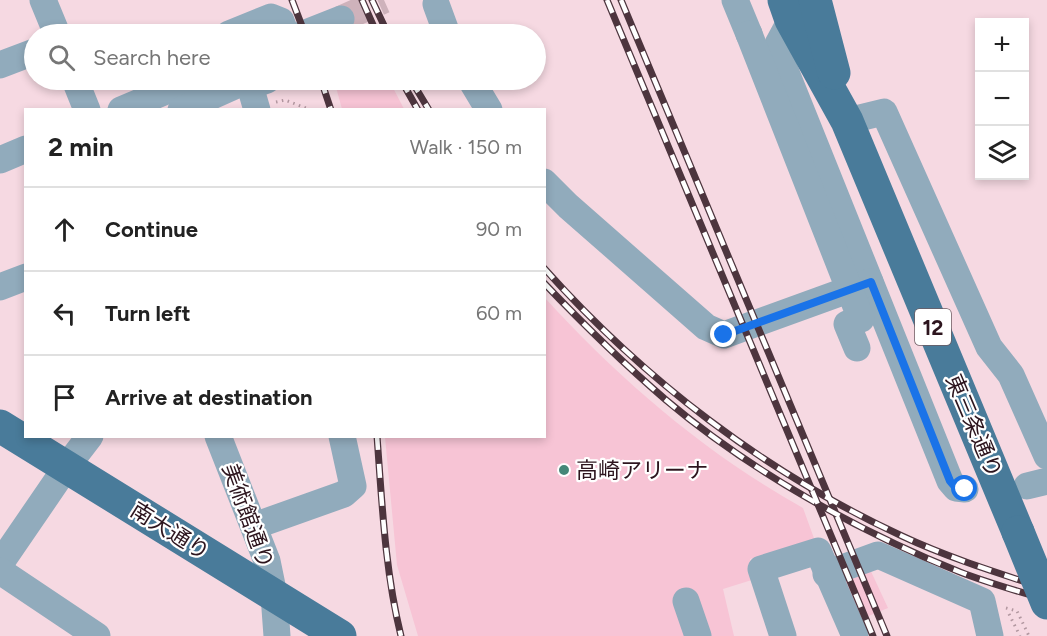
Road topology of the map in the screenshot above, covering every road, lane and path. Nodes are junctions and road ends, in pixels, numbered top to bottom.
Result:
1 (43, 0) edge
2 (735, 0) edge
3 (438, 1) edge
4 (797, 7) edge
5 (341, 19) tunnel mouth
6 (53, 24) edge
7 (254, 24) edge
8 (281, 24) edge
9 (318, 24) edge
10 (444, 24) edge
11 (24, 56) edge
12 (0, 65) edge
13 (79, 90) edge
14 (149, 90) edge
15 (226, 90) edge
16 (477, 90) edge
17 (263, 94) edge
18 (86, 108) edge
19 (124, 108) edge
20 (185, 108) edge
21 (306, 108) edge
22 (488, 108) edge
23 (847, 122) junction
24 (24, 150) edge
25 (0, 160) edge
26 (546, 184) edge
27 (24, 278) edge
28 (871, 282) junction
29 (0, 287) edge
30 (857, 348) dead end
31 (0, 426) edge
32 (88, 438) edge
33 (219, 438) edge
34 (342, 438) edge
35 (1047, 456) edge
36 (67, 466) junction
37 (965, 489) dead end
38 (254, 526) junction
39 (0, 564) edge
40 (0, 571) edge
41 (826, 574) junction
42 (274, 596) junction
43 (686, 601) dead end
44 (1047, 603) edge
45 (994, 604) junction
46 (97, 636) edge
47 (277, 636) edge
48 (340, 636) edge
49 (698, 636) edge
50 (783, 636) edge
51 (855, 636) edge
52 (990, 636) edge
53 (1029, 636) edge

1 - 6 street
2 - 30 street, bridge
3 - 10 street
4 - 23 main road, 東三条通り / 12
4 - 28 street
5 - 9 street
7 - 8 street
11 - 12 street
13 - 18 street
14 - 19 street
15 - 20 street
16 - 22 street
17 - 21 path
23 - 35 street
23 - 44 main road, 東三条通り / 12, bridge
24 - 25 street
26 - 28 street
27 - 29 street
28 - 37 street
31 - 36 main road, 南大通り
32 - 36 street
33 - 38 street, 美術館通り
34 - 38 street
36 - 39 street
36 - 42 main road, 南大通り
38 - 42 street, 美術館通り
40 - 46 street
41 - 45 street
41 - 50 street
41 - 51 street
42 - 47 street, 美術館通り
42 - 48 main road, 南大通り
43 - 49 street
45 - 52 street
45 - 53 path

